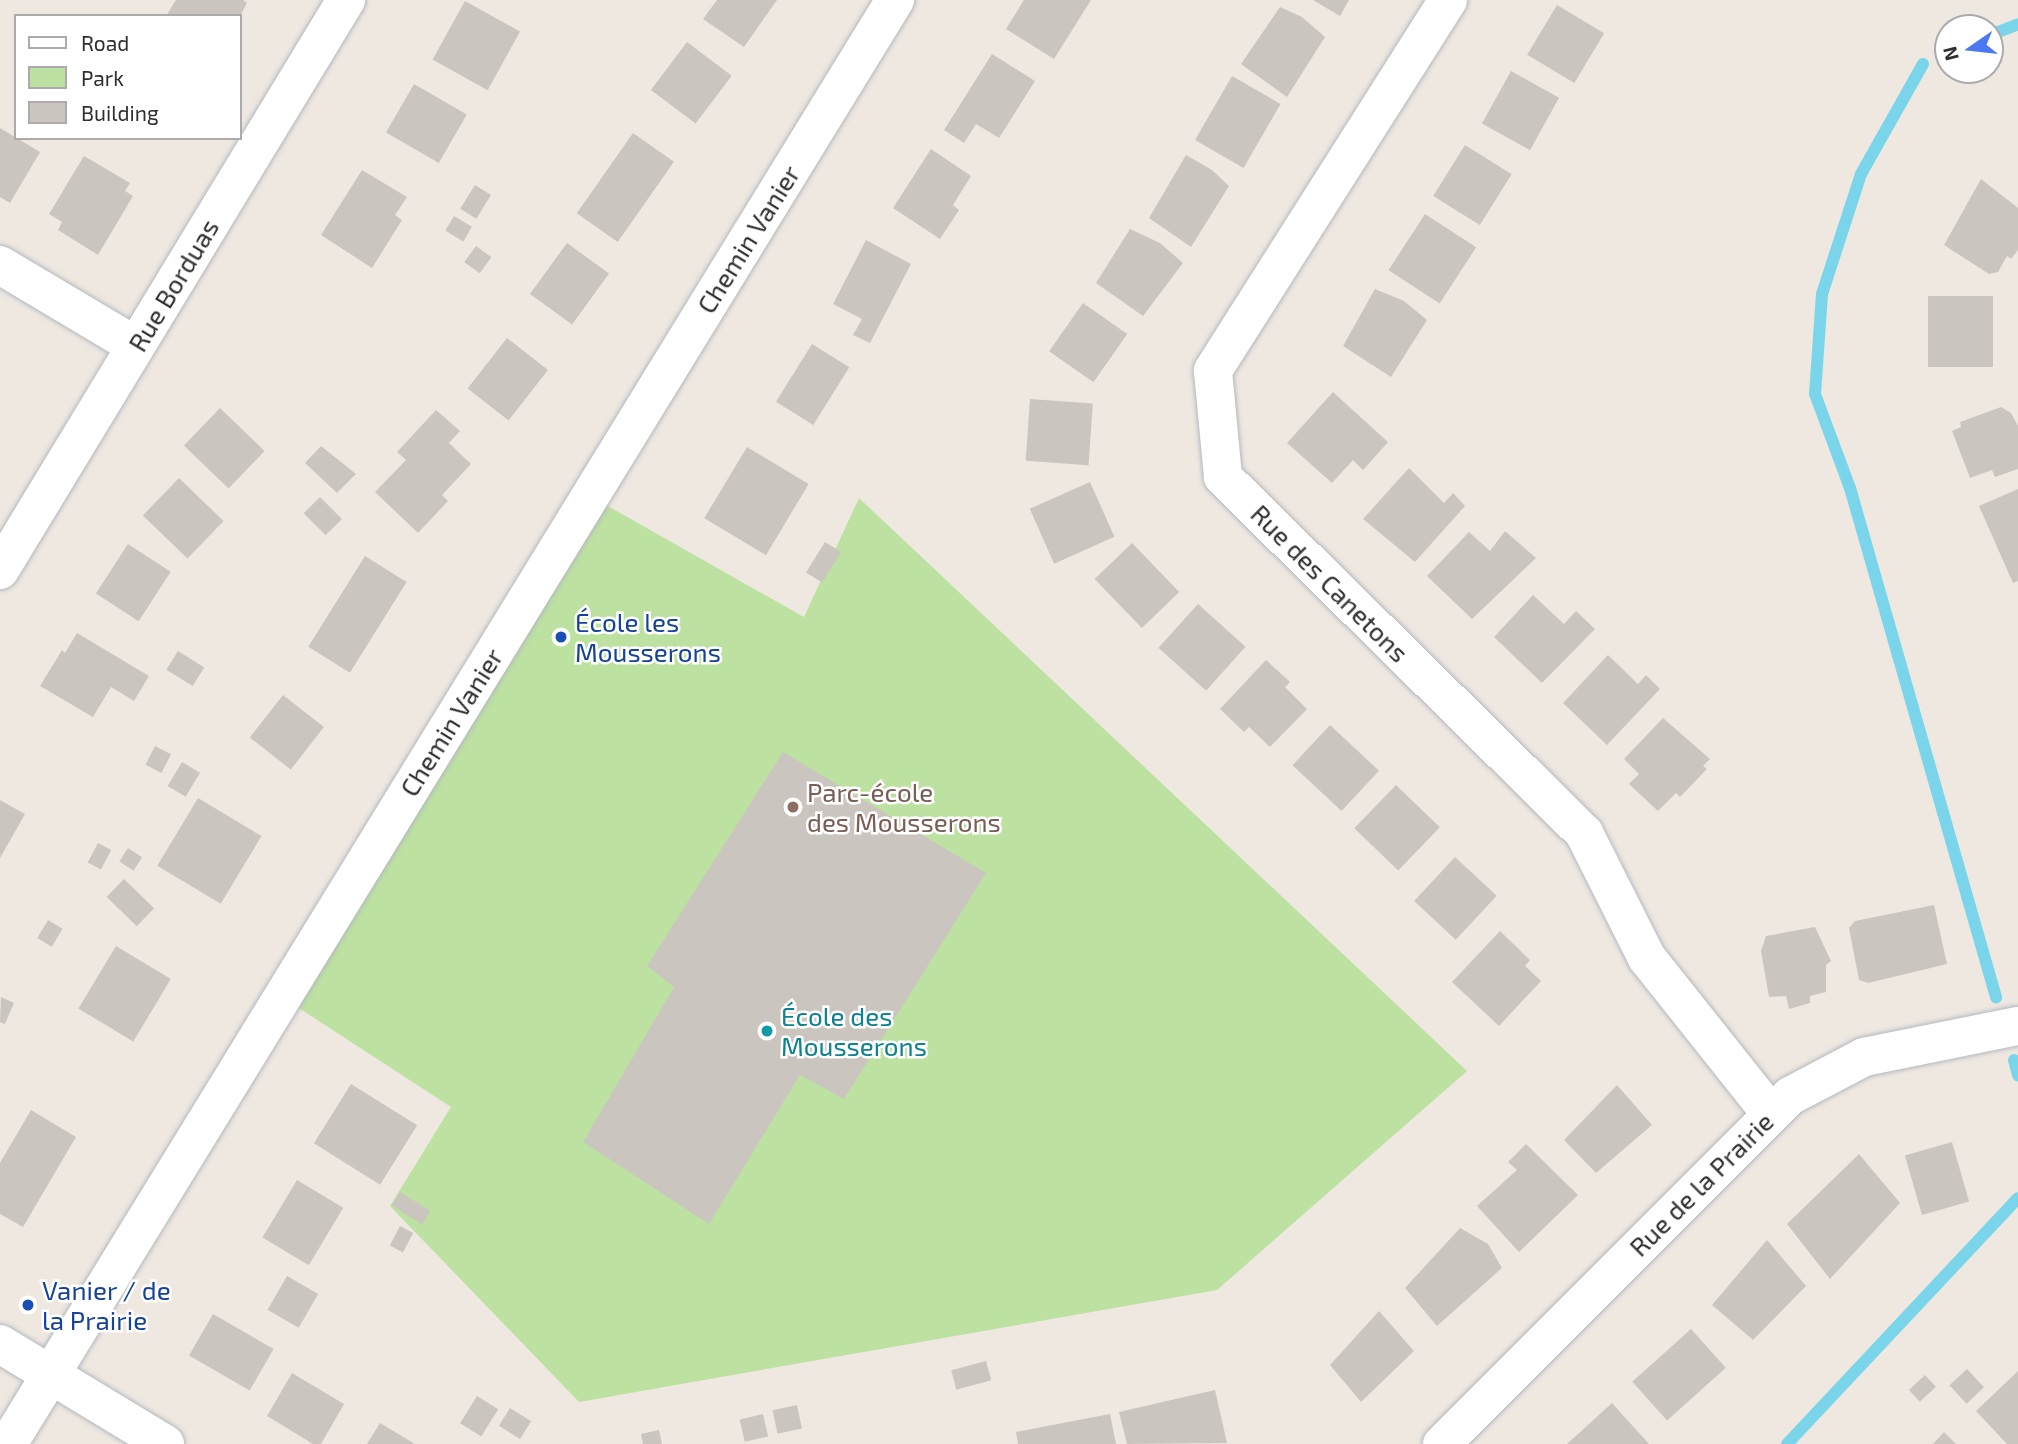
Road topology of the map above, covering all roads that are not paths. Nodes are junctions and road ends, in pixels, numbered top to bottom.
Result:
1 (346, 0) edge
2 (895, 0) edge
3 (1448, 0) edge
4 (0, 265) edge
5 (136, 346) junction
6 (0, 570) edge
7 (2018, 1026) edge
8 (1771, 1114) junction
9 (0, 1344) edge
10 (50, 1374) junction
11 (8, 1444) edge
12 (165, 1444) edge
13 (1442, 1444) edge

1 - 5 street, Rue Borduas
2 - 10 street, Chemin Vanier
3 - 8 street, Rue des Canetons
4 - 5 street
5 - 6 street, Rue Borduas
7 - 8 street, Rue de la Prairie
8 - 13 street, Rue de la Prairie
9 - 10 street
10 - 11 street, Chemin Vanier
10 - 12 street

